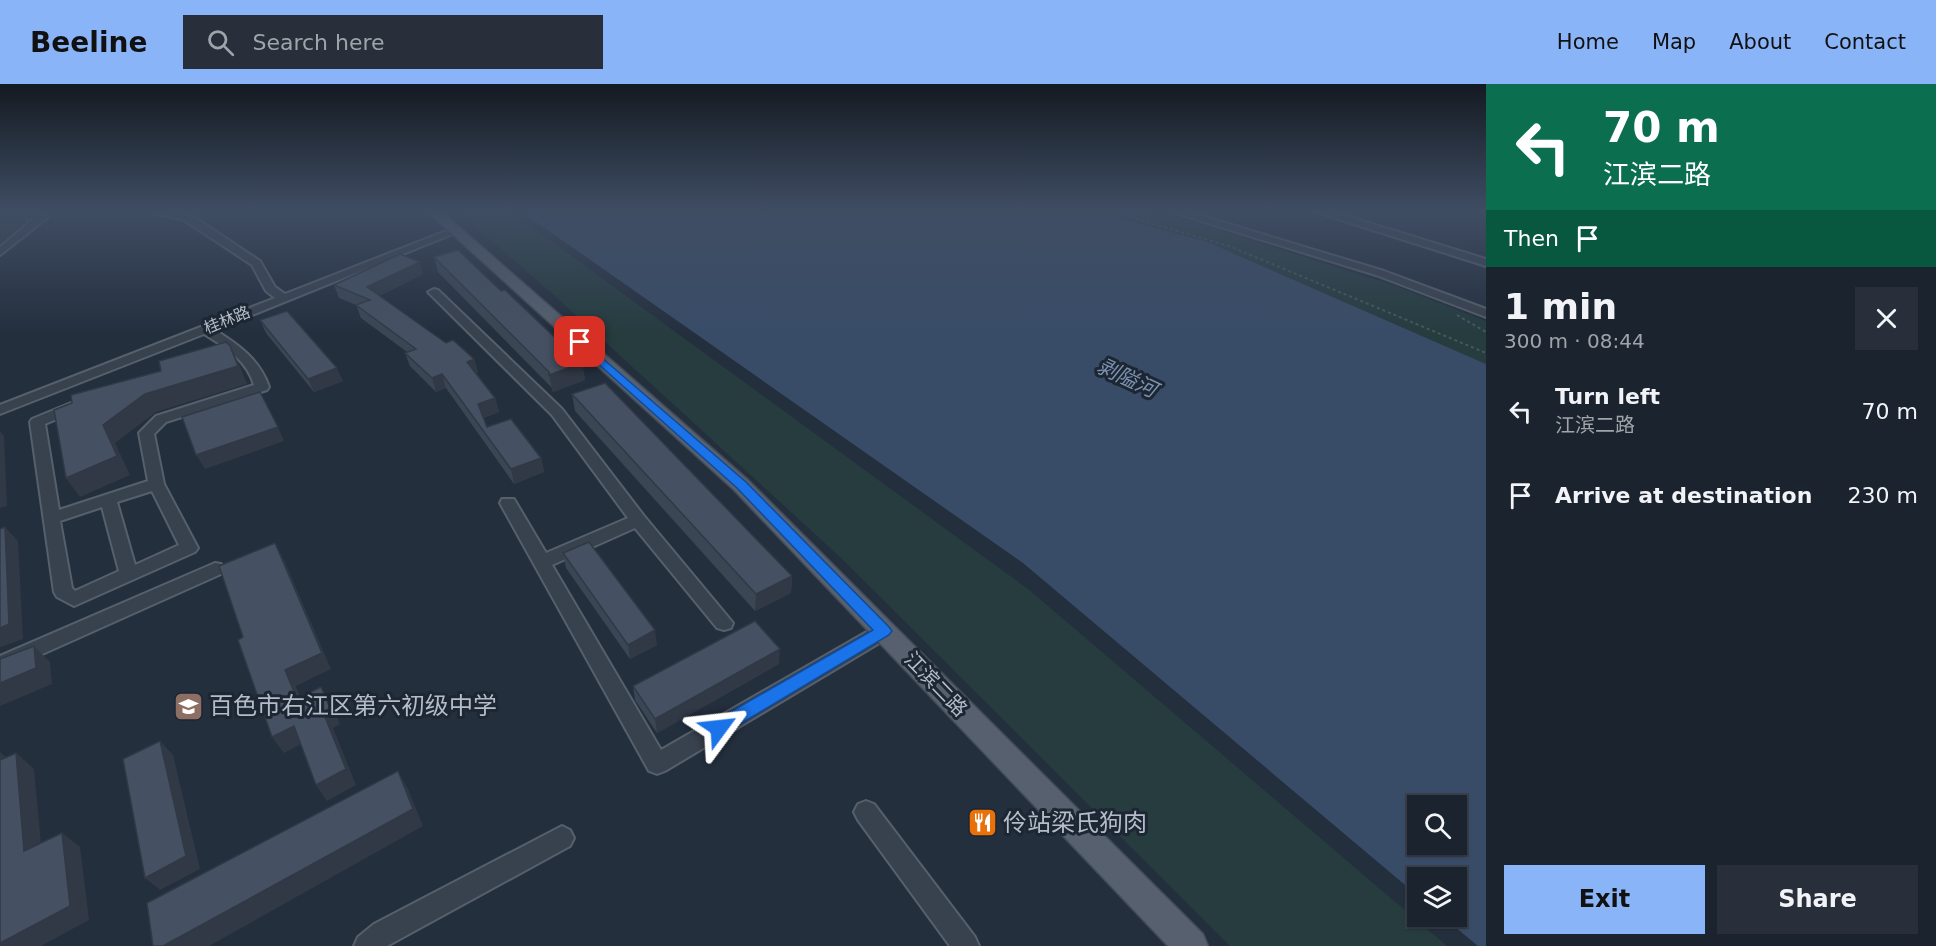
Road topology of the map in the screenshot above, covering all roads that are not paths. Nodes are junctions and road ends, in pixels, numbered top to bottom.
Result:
1 (240, 252) edge
2 (400, 252) edge
3 (478, 252) edge
4 (1311, 252) edge
5 (1451, 252) edge
6 (1486, 263) edge
7 (434, 292) dead end
8 (283, 298) junction
9 (1486, 313) edge
10 (205, 329) junction
11 (228, 344) junction
12 (207, 353) edge
13 (91, 400) edge
14 (0, 410) edge
15 (156, 483) junction
16 (108, 500) junction
17 (508, 503) dead end
18 (52, 518) junction
19 (638, 520) junction
20 (542, 562) junction
21 (215, 569) dead end
22 (129, 574) junction
23 (724, 623) dead end
24 (884, 631) junction
25 (0, 665) edge
26 (866, 813) dead end
27 (562, 838) dead end
28 (367, 946) edge
29 (966, 946) edge
30 (1191, 946) edge

1 - 8 street
2 - 8 street, 桂林路
3 - 24 main road, 江滨二路
4 - 9 street
5 - 6 street
7 - 19 street
8 - 10 street, 桂林路
10 - 11 street
10 - 14 street, 桂林路
11 - 12 street
11 - 15 street
13 - 18 street
15 - 16 street
15 - 22 street
16 - 18 street
16 - 22 street
17 - 20 street
18 - 22 street
19 - 20 street
19 - 23 street
20 - 24 street
21 - 25 street
24 - 30 main road, 江滨二路
26 - 29 street
27 - 28 street

